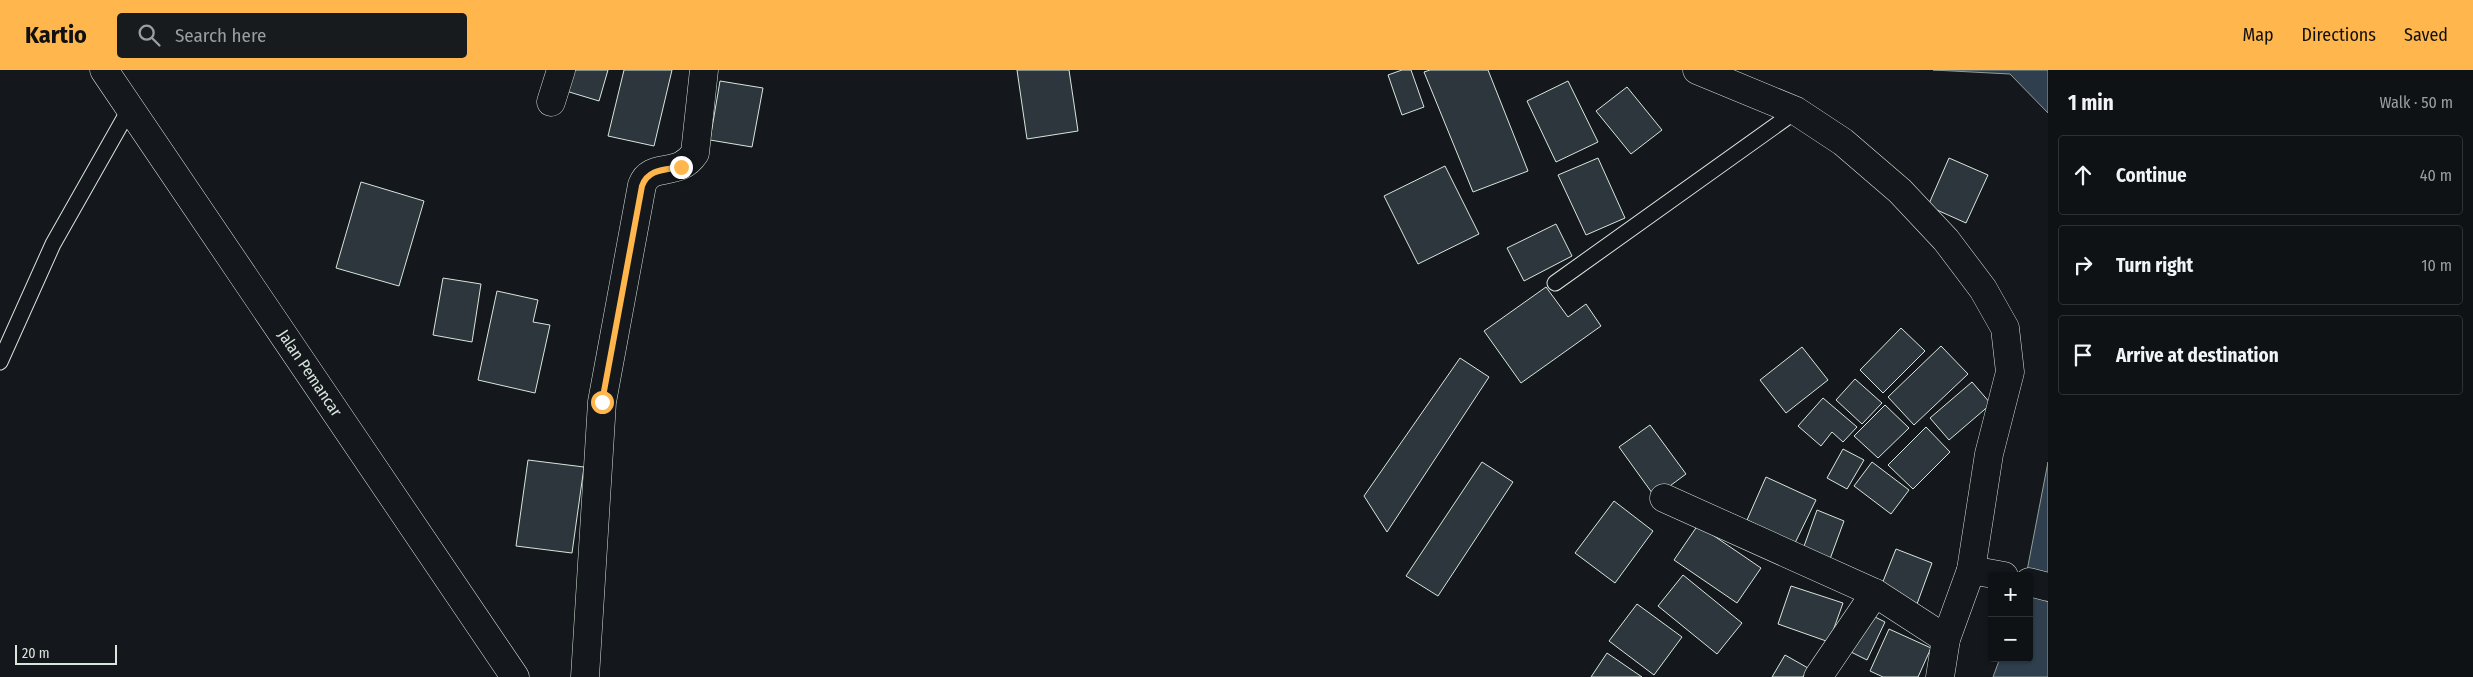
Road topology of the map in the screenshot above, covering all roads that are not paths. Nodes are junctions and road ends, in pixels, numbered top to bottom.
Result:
1 (104, 70) edge
2 (561, 70) edge
3 (704, 70) edge
4 (1697, 70) edge
5 (551, 102) dead end
6 (130, 108) junction
7 (1796, 111) junction
8 (1555, 283) dead end
9 (0, 362) edge
10 (1664, 498) dead end
11 (1971, 570) junction
12 (1988, 573) edge
13 (2033, 583) edge
14 (2048, 587) edge
15 (1875, 594) junction
16 (1946, 639) junction
17 (515, 677) edge
18 (586, 677) edge
19 (1818, 677) edge
20 (1940, 677) edge

1 - 6 street, Jalan Pemancar
2 - 5 street
3 - 18 street
4 - 7 street
6 - 9 lane
6 - 17 street, Jalan Pemancar
7 - 8 lane
7 - 11 street
10 - 15 street
11 - 12 street
11 - 16 street
13 - 14 street
15 - 16 street
15 - 19 street
16 - 20 street

